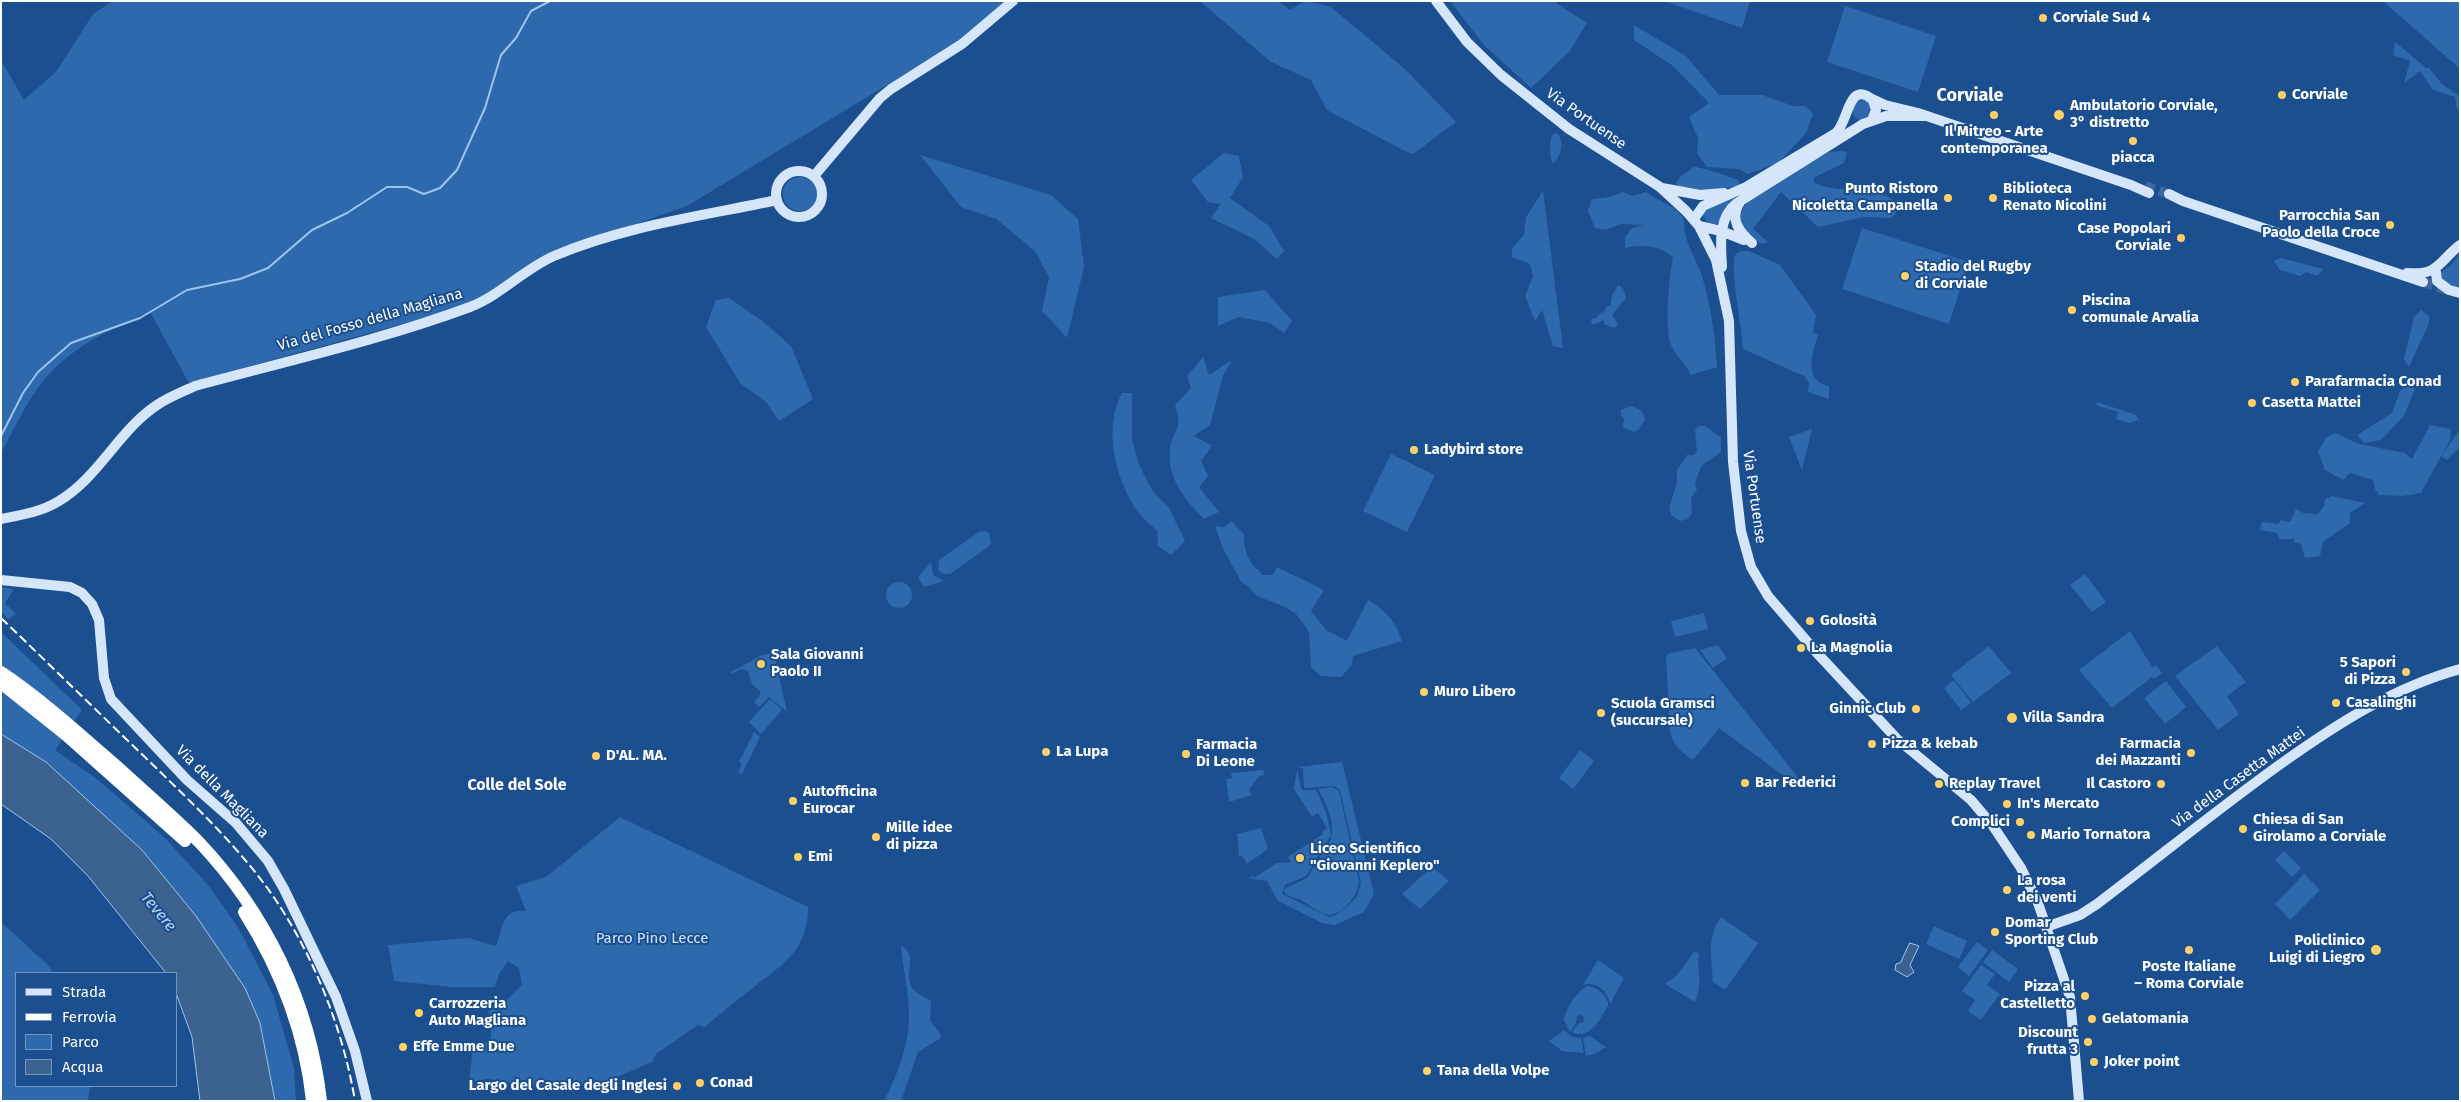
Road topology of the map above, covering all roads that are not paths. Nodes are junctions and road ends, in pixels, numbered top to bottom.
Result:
1 (1013, 1) edge
2 (1436, 1) edge
3 (1870, 98) junction
4 (1847, 112) junction
5 (1925, 116) junction
6 (1867, 122) junction
7 (814, 176) junction
8 (1660, 187) junction
9 (2143, 188) tunnel mouth
10 (1746, 192) junction
11 (2174, 199) tunnel mouth
12 (777, 200) junction
13 (1697, 222) junction
14 (1721, 231) junction
15 (2460, 245) edge
16 (2438, 269) junction
17 (2393, 271) junction
18 (2423, 282) tunnel mouth
19 (1724, 285) junction
20 (2455, 292) edge
21 (1, 519) edge
22 (1, 580) edge
23 (2460, 669) edge
24 (1, 672) edge
25 (1, 683) edge
26 (2046, 927) junction
27 (317, 1099) edge
28 (367, 1101) edge
29 (2079, 1101) edge

1 - 7 street
2 - 8 street, Via Portuense
3 - 4 street
3 - 5 street
3 - 6 street
4 - 6 street
4 - 10 street
5 - 6 street
5 - 9 street
6 - 10 street
7 - 12 street
7 - 12 street
8 - 10 street
8 - 13 street, Via Portuense
10 - 13 street
10 - 14 street
10 - 14 street
11 - 17 street
12 - 21 street, Via del Fosso della Magliana
13 - 14 street
13 - 19 street, Via Portuense
14 - 19 street
15 - 16 street
16 - 17 street
16 - 20 street
17 - 18 street
19 - 26 street, Via Portuense
22 - 28 street, Via della Magliana
23 - 26 street, Via della Casetta Mattei
24 - 27 highway
25 - 27 highway
26 - 29 street, Via Portuense

